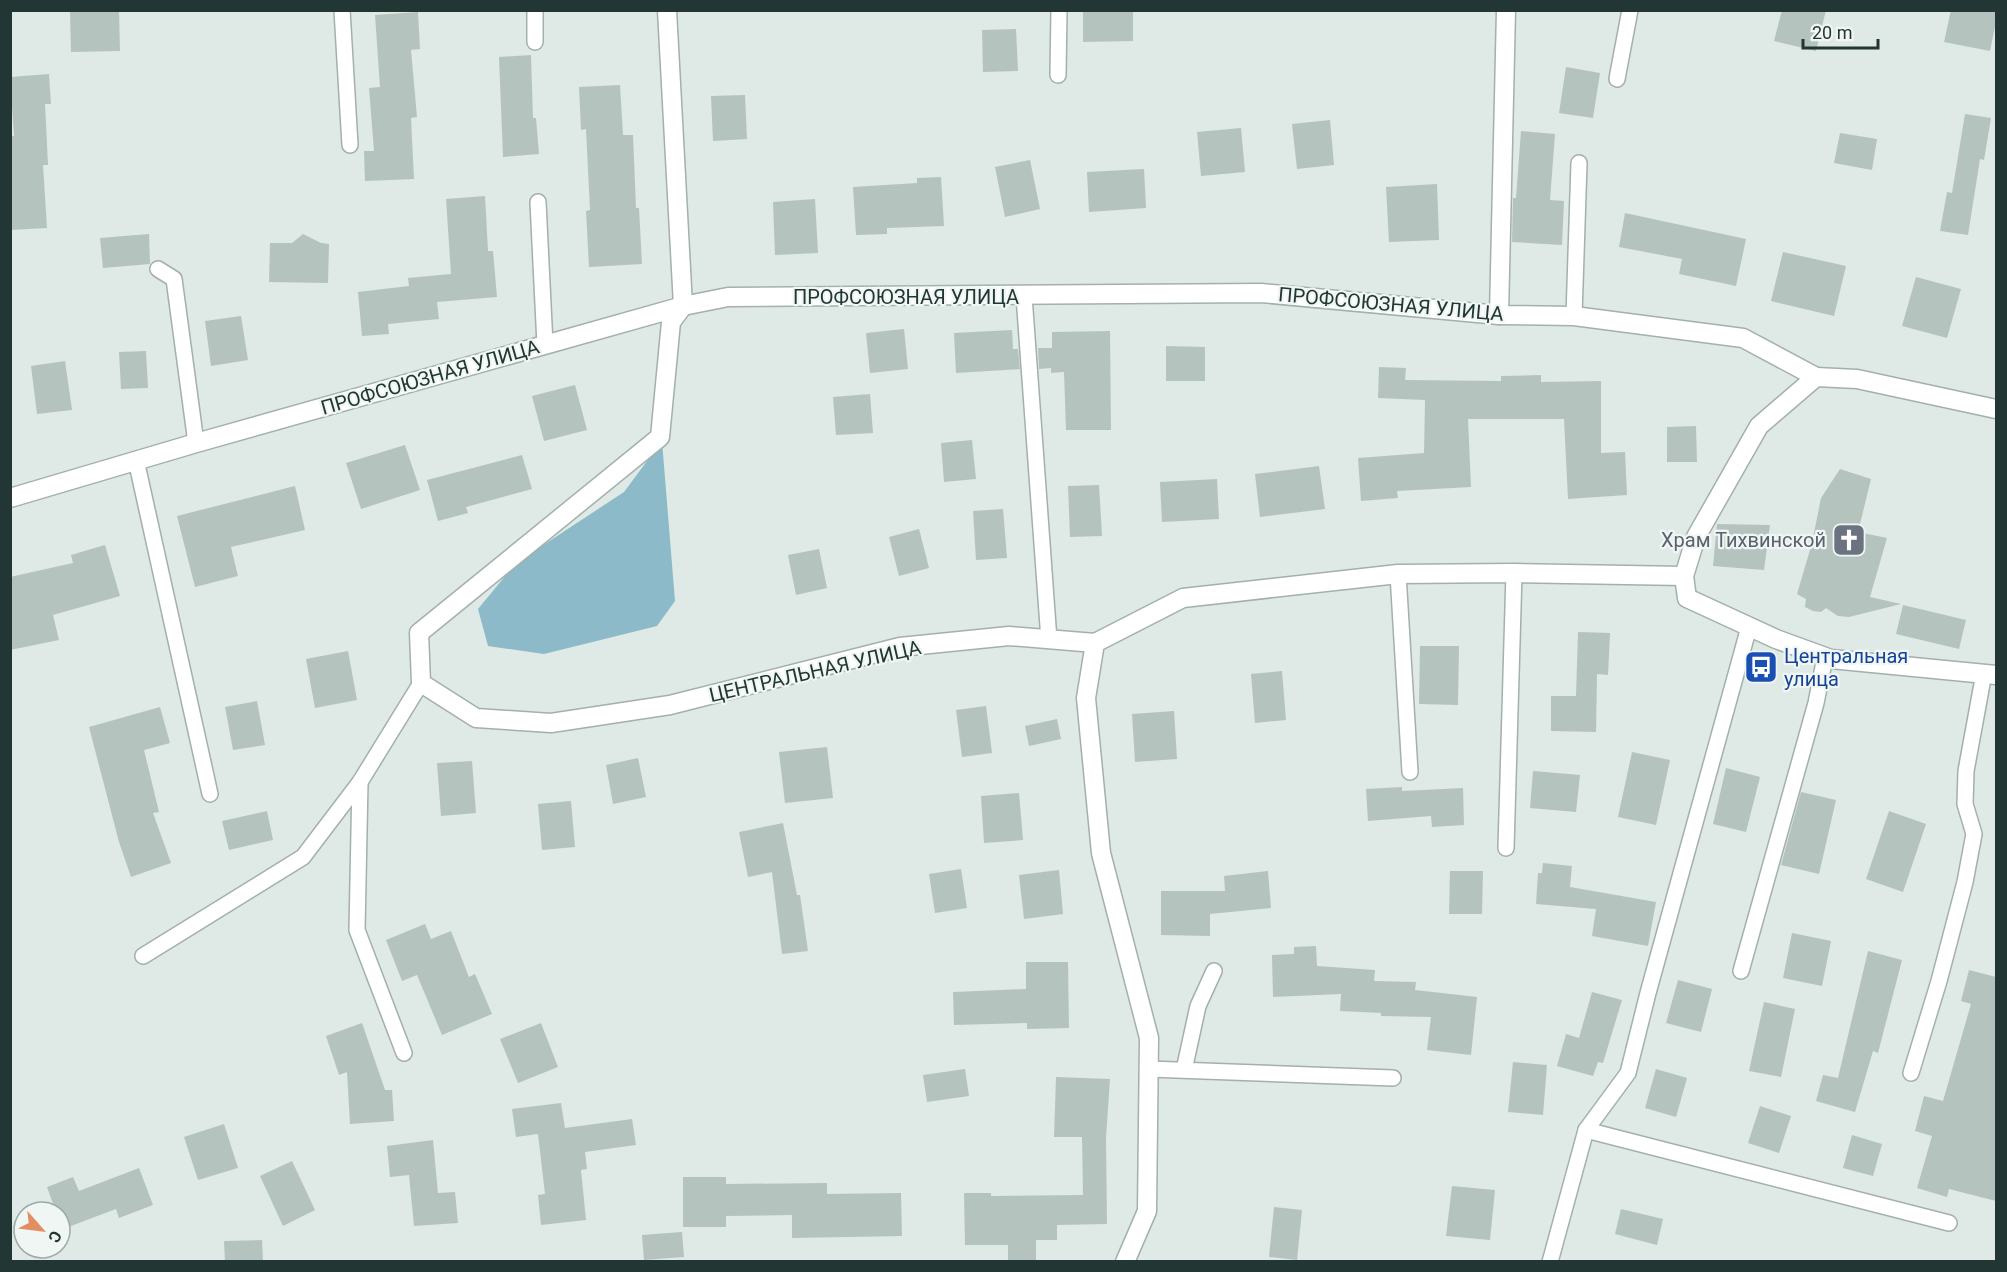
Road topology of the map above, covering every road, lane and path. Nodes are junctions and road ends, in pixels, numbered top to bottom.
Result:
1 (342, 10) edge
2 (535, 10) edge
3 (667, 10) edge
4 (1059, 10) edge
5 (1506, 10) edge
6 (1630, 10) edge
7 (535, 42) dead end
8 (1058, 75) dead end
9 (1617, 79) dead end
10 (350, 145) dead end
11 (1579, 163) dead end
12 (538, 202) dead end
13 (158, 269) dead end
14 (1024, 296) junction
15 (683, 306) junction
16 (1499, 315) junction
17 (1574, 316) junction
18 (545, 345) junction
19 (1816, 377) junction
20 (1996, 409) edge
21 (196, 443) junction
22 (136, 460) junction
23 (10, 498) edge
24 (1514, 573) junction
25 (1398, 574) junction
26 (1684, 576) junction
27 (1749, 627) junction
28 (1049, 640) junction
29 (1095, 643) junction
30 (1825, 657) junction
31 (1990, 674) edge
32 (422, 683) junction
33 (1410, 771) dead end
34 (360, 782) junction
35 (210, 794) dead end
36 (1506, 848) dead end
37 (143, 956) dead end
38 (1214, 971) dead end
39 (1741, 971) dead end
40 (404, 1053) dead end
41 (1149, 1069) junction
42 (1184, 1070) junction
43 (1911, 1073) dead end
44 (1393, 1078) dead end
45 (1586, 1130) junction
46 (1949, 1223) dead end
47 (1125, 1262) edge
48 (1550, 1262) edge

1 - 10 lane
2 - 7 lane
3 - 15 street
4 - 8 lane
5 - 16 street
6 - 9 lane
11 - 17 lane
12 - 18 lane
13 - 21 lane
14 - 15 street, ПРОФСОЮЗНАЯ УЛИЦА
14 - 16 street, ПРОФСОЮЗНАЯ УЛИЦА
14 - 28 lane
15 - 18 street, ПРОФСОЮЗНАЯ УЛИЦА
15 - 32 street
16 - 17 street, ПРОФСОЮЗНАЯ УЛИЦА
17 - 19 street, ПРОФСОЮЗНАЯ УЛИЦА
18 - 21 street, ПРОФСОЮЗНАЯ УЛИЦА
19 - 20 street, ПРОФСОЮЗНАЯ УЛИЦА
19 - 26 street
21 - 22 street, ПРОФСОЮЗНАЯ УЛИЦА
22 - 23 street, ПРОФСОЮЗНАЯ УЛИЦА
22 - 35 lane
24 - 25 street
24 - 26 street
24 - 36 lane
25 - 29 street
25 - 33 lane
26 - 27 street
27 - 30 street
27 - 45 lane
28 - 29 street, ЦЕНТРАЛЬНАЯ УЛИЦА
28 - 32 street, ЦЕНТРАЛЬНАЯ УЛИЦА
29 - 41 street
30 - 31 street
30 - 39 lane
31 - 43 lane
32 - 34 lane
34 - 37 lane
34 - 40 lane
38 - 42 lane
41 - 42 lane
41 - 47 street
42 - 44 lane
45 - 46 lane
45 - 48 lane

